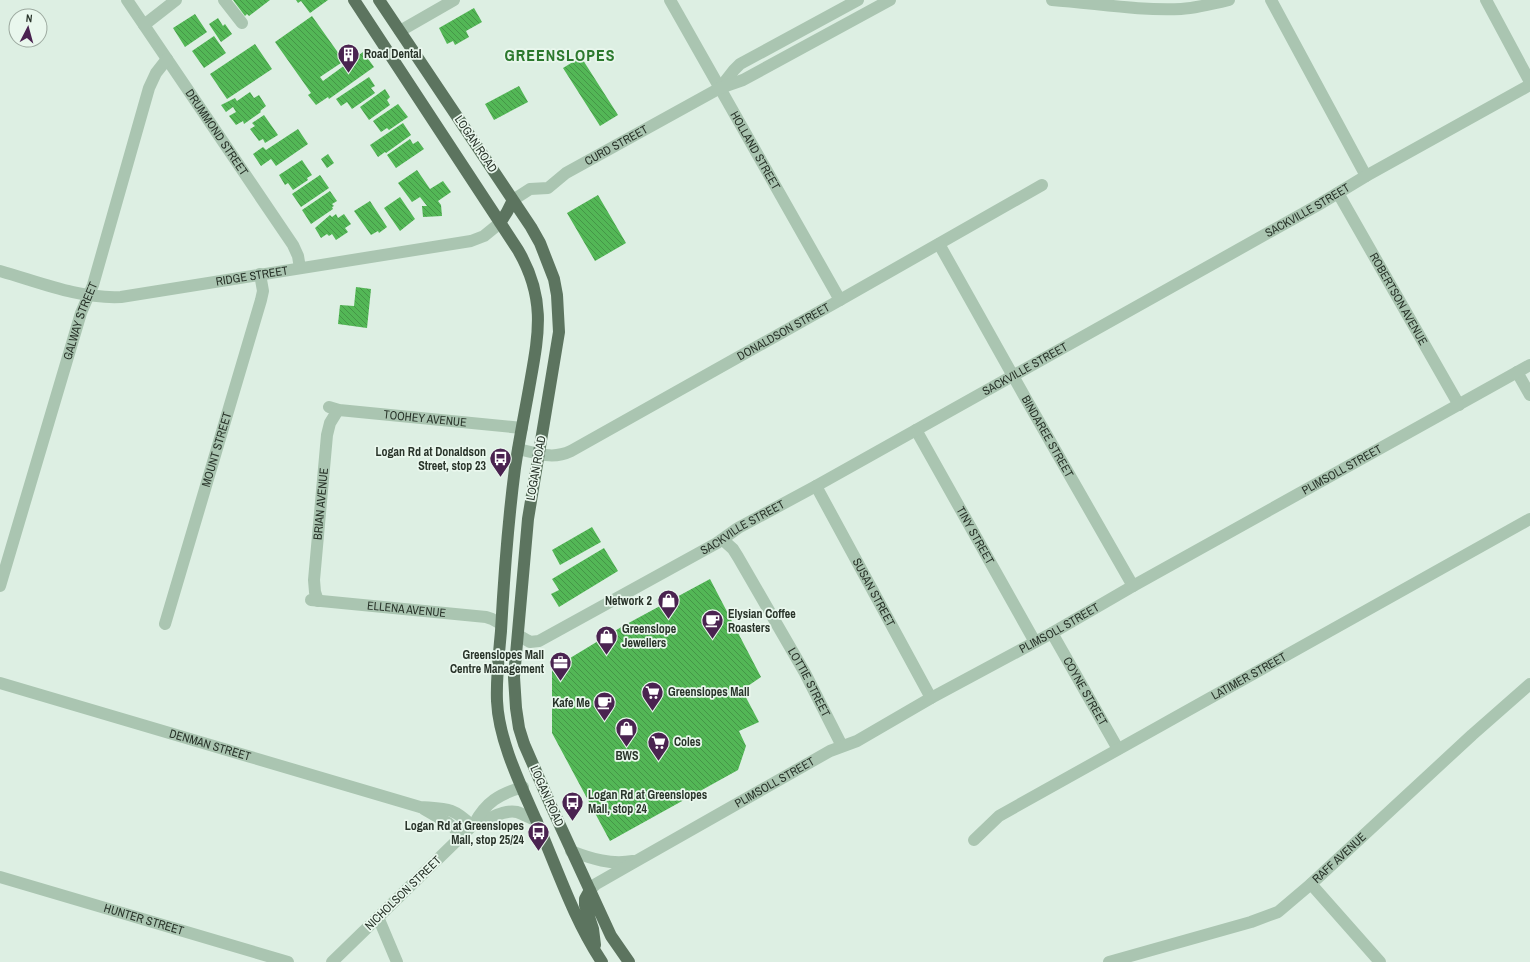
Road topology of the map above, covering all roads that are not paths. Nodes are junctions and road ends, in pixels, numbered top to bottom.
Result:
1 (127, 0) edge
2 (176, 0) edge
3 (224, 0) edge
4 (354, 0) edge
5 (379, 0) edge
6 (454, 0) edge
7 (670, 0) edge
8 (858, 0) edge
9 (890, 0) edge
10 (1052, 0) edge
11 (1060, 0) edge
12 (1229, 0) edge
13 (1271, 0) edge
14 (1486, 0) edge
15 (1084, 2) edge
16 (242, 23) dead end
17 (144, 24) junction
18 (400, 31) junction
19 (167, 59) junction
20 (1530, 83) edge
21 (720, 88) junction
22 (1366, 176) junction
23 (1042, 185) dead end
24 (1338, 193) junction
25 (513, 200) junction
26 (500, 223) junction
27 (939, 244) junction
28 (300, 268) junction
29 (0, 271) edge
30 (260, 274) junction
31 (88, 296) junction
32 (840, 300) junction
33 (1530, 365) edge
34 (1518, 372) junction
35 (1013, 376) junction
36 (1530, 395) edge
37 (1459, 404) junction
38 (333, 408) joint
39 (522, 428) junction
40 (916, 430) junction
41 (542, 431) junction
42 (518, 449) junction
43 (538, 453) junction
44 (816, 486) junction
45 (1530, 519) edge
46 (723, 540) junction
47 (0, 586) edge
48 (1133, 586) junction
49 (314, 600) joint
50 (165, 624) dead end
51 (501, 624) junction
52 (1052, 633) junction
53 (518, 635) junction
54 (1035, 642) junction
55 (0, 683) edge
56 (1530, 684) edge
57 (931, 698) junction
58 (842, 746) junction
59 (1118, 749) junction
60 (540, 782) junction
61 (522, 787) junction
62 (420, 807) junction
63 (537, 821) junction
64 (473, 825) junction
65 (462, 835) junction
66 (974, 840) dead end
67 (571, 850) junction
68 (638, 860) junction
69 (0, 877) edge
70 (1311, 884) junction
71 (590, 890) junction
72 (378, 917) junction
73 (599, 958) edge
74 (288, 962) edge
75 (332, 962) edge
76 (397, 962) edge
77 (629, 962) edge
78 (1108, 962) edge
79 (1380, 962) edge

1 - 17 street, DRUMMOND STREET
2 - 17 street
3 - 16 street
4 - 26 main road, LOGAN ROAD
5 - 18 main road, LOGAN ROAD
6 - 18 street
7 - 21 street, HOLLAND STREET
8 - 21 street, CURD STREET
9 - 21 street, CURD STREET
10 - 11 street
11 - 15 street
12 - 15 street
13 - 22 street
14 - 20 street
17 - 19 street, DRUMMOND STREET
18 - 25 main road, LOGAN ROAD
19 - 28 street, DRUMMOND STREET
19 - 31 street, GALWAY STREET
20 - 22 street, SACKVILLE STREET
21 - 25 street, CURD STREET
21 - 32 street, HOLLAND STREET
22 - 24 street, SACKVILLE STREET
23 - 27 street, DONALDSON STREET
24 - 35 street, SACKVILLE STREET
24 - 37 street, ROBERTSON AVENUE
25 - 26 main road
25 - 41 main road, LOGAN ROAD
26 - 28 street, RIDGE STREET
26 - 39 main road, LOGAN ROAD
27 - 32 street, DONALDSON STREET
27 - 35 street, BINDAREE STREET
28 - 30 street, RIDGE STREET
29 - 31 street, RIDGE STREET
30 - 31 street, RIDGE STREET
30 - 50 street, MOUNT STREET
31 - 47 street, GALWAY STREET
32 - 43 street, DONALDSON STREET
33 - 34 street, PLIMSOLL STREET
34 - 36 street
34 - 37 street, PLIMSOLL STREET
35 - 40 street, SACKVILLE STREET
35 - 48 street, BINDAREE STREET
37 - 48 street, PLIMSOLL STREET
38 - 39 street, TOOHEY AVENUE
38 - 49 street, BRIAN AVENUE
39 - 41 main road
39 - 42 main road, LOGAN ROAD
40 - 44 street, SACKVILLE STREET
40 - 54 street, TINY STREET
41 - 43 main road, LOGAN ROAD
42 - 43 street, DONALDSON STREET
42 - 51 main road, LOGAN ROAD
43 - 53 main road, LOGAN ROAD
44 - 46 street, SACKVILLE STREET
44 - 57 street, SUSAN STREET
45 - 59 street, LATIMER STREET
46 - 53 street, SACKVILLE STREET
46 - 58 street, LOTTIE STREET
48 - 52 street, PLIMSOLL STREET
49 - 51 street, ELLENA AVENUE
51 - 53 main road
51 - 61 main road, LOGAN ROAD
52 - 54 street, PLIMSOLL STREET
52 - 59 street, COYNE STREET
53 - 60 main road, LOGAN ROAD
54 - 57 street, PLIMSOLL STREET
55 - 62 street, DENMAN STREET
56 - 70 street, RAFF AVENUE
57 - 58 street, PLIMSOLL STREET
58 - 68 street, PLIMSOLL STREET
59 - 66 street, LATIMER STREET
60 - 61 main road, NICHOLSON STREET
60 - 67 main road, LOGAN ROAD
61 - 63 main road, LOGAN ROAD
61 - 64 street, NICHOLSON STREET
62 - 64 street, DENMAN STREET
62 - 65 street, DENMAN STREET
63 - 64 street, NICHOLSON STREET
63 - 73 main road, LOGAN ROAD
64 - 65 street, NICHOLSON STREET
65 - 72 street, NICHOLSON STREET
67 - 68 street
67 - 71 main road, LOGAN ROAD
68 - 71 street, PLIMSOLL STREET
69 - 74 street, HUNTER STREET
70 - 78 street, RAFF AVENUE
70 - 79 street
71 - 73 main road
71 - 77 main road, LOGAN ROAD
72 - 75 street, NICHOLSON STREET
72 - 76 street

